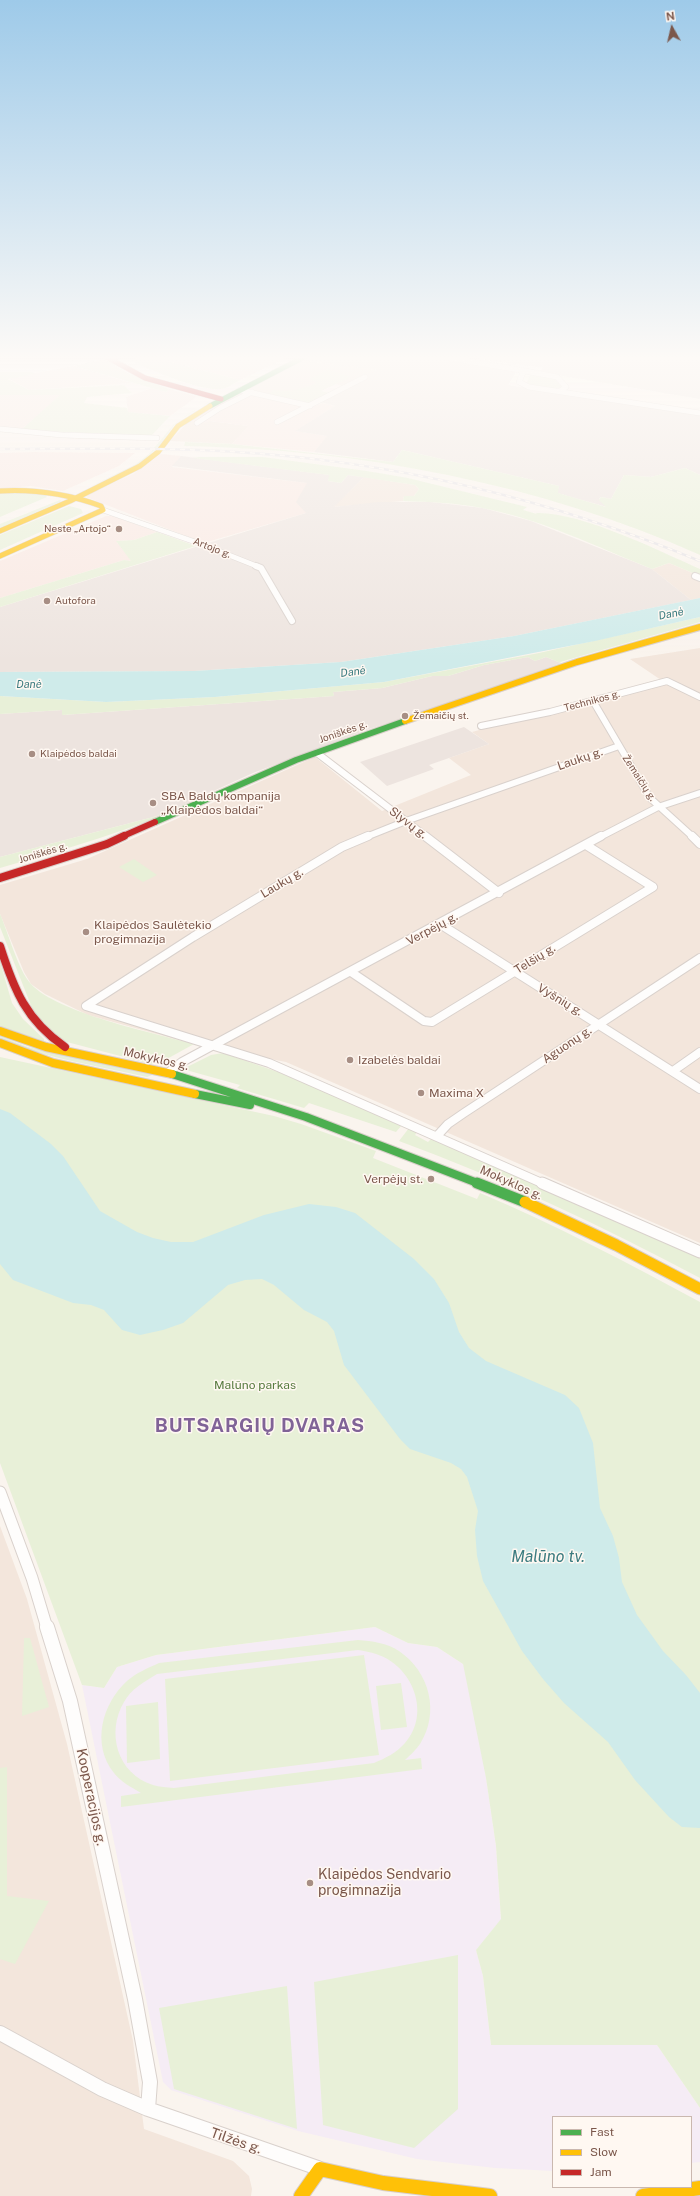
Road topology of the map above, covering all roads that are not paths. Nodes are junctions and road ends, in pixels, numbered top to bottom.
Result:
1 (138, 458) edge
2 (151, 458) edge
3 (0, 491) edge
4 (62, 495) junction
5 (73, 499) junction
6 (101, 511) junction
7 (0, 521) edge
8 (0, 531) edge
9 (0, 556) edge
10 (292, 621) dead end
11 (700, 627) edge
12 (700, 689) edge
13 (690, 693) junction
14 (700, 697) edge
15 (593, 701) junction
16 (481, 726) dead end
17 (619, 746) junction
18 (317, 753) junction
19 (700, 792) edge
20 (658, 807) junction
21 (406, 821) junction
22 (700, 844) edge
23 (586, 845) junction
24 (0, 878) edge
25 (499, 893) junction
26 (440, 924) junction
27 (0, 946) edge
28 (700, 958) edge
29 (351, 972) junction
30 (514, 972) junction
31 (598, 1023) junction
32 (0, 1031) edge
33 (0, 1043) edge
34 (213, 1046) junction
35 (700, 1052) edge
36 (0, 1053) edge
37 (82, 1054) junction
38 (53, 1063) junction
39 (672, 1071) junction
40 (168, 1073) junction
41 (160, 1087) junction
42 (700, 1089) edge
43 (304, 1117) junction
44 (437, 1136) junction
45 (700, 1252) edge
46 (700, 1289) edge
47 (0, 1492) edge
48 (0, 2033) edge
49 (148, 2109) junction
50 (320, 2169) junction
51 (700, 2188) edge
52 (301, 2196) edge
53 (490, 2196) edge
54 (643, 2196) edge

1 - 4 main road
2 - 5 main road
3 - 4 main road
4 - 5 main road
4 - 7 main road
5 - 6 main road
5 - 8 main road
6 - 9 main road
6 - 10 street, Artojo g.
11 - 18 main road, Joniškės g.
12 - 13 street
13 - 14 street, Technikos g.
13 - 15 street, Technikos g.
15 - 16 street, Technikos g.
15 - 17 street, Žemaičių g.
17 - 20 street, Žemaičių g.
17 - 21 street, Laukų g.
18 - 21 street, Slyvų g.
18 - 24 main road, Joniškės g.
19 - 20 street, Verpėjų g.
20 - 22 street, Žemaičių g.
20 - 23 street, Verpėjų g.
21 - 25 street, Slyvų g.
21 - 34 street, Laukų g.
23 - 25 street, Verpėjų g.
23 - 30 street, Telšių g.
25 - 26 street, Verpėjų g.
26 - 29 street, Verpėjų g.
26 - 30 street, Vyšnių g.
27 - 37 main road
28 - 31 street, Aguonų g.
29 - 30 street, Telšių g.
29 - 34 street, Verpėjų g.
30 - 31 street, Vyšnių g.
31 - 39 street, Vyšnių g.
31 - 44 street, Aguonų g.
32 - 37 main road, Mokyklos g.
33 - 38 main road, Mokyklos g.
34 - 40 street, Verpėjų g.
34 - 44 street
35 - 39 street
36 - 38 main road
37 - 40 main road, Mokyklos g.
38 - 41 main road, Mokyklos g.
39 - 42 street, Vyšnių g.
40 - 41 main road
40 - 43 main road, Mokyklos g.
41 - 43 main road, Mokyklos g.
43 - 46 main road, Mokyklos g.
44 - 45 street
47 - 49 street, Kooperacijos g.
48 - 49 street, Tilžės g.
49 - 50 street, Tilžės g.
50 - 52 main road
50 - 53 main road, Tilžės g.
51 - 54 main road

